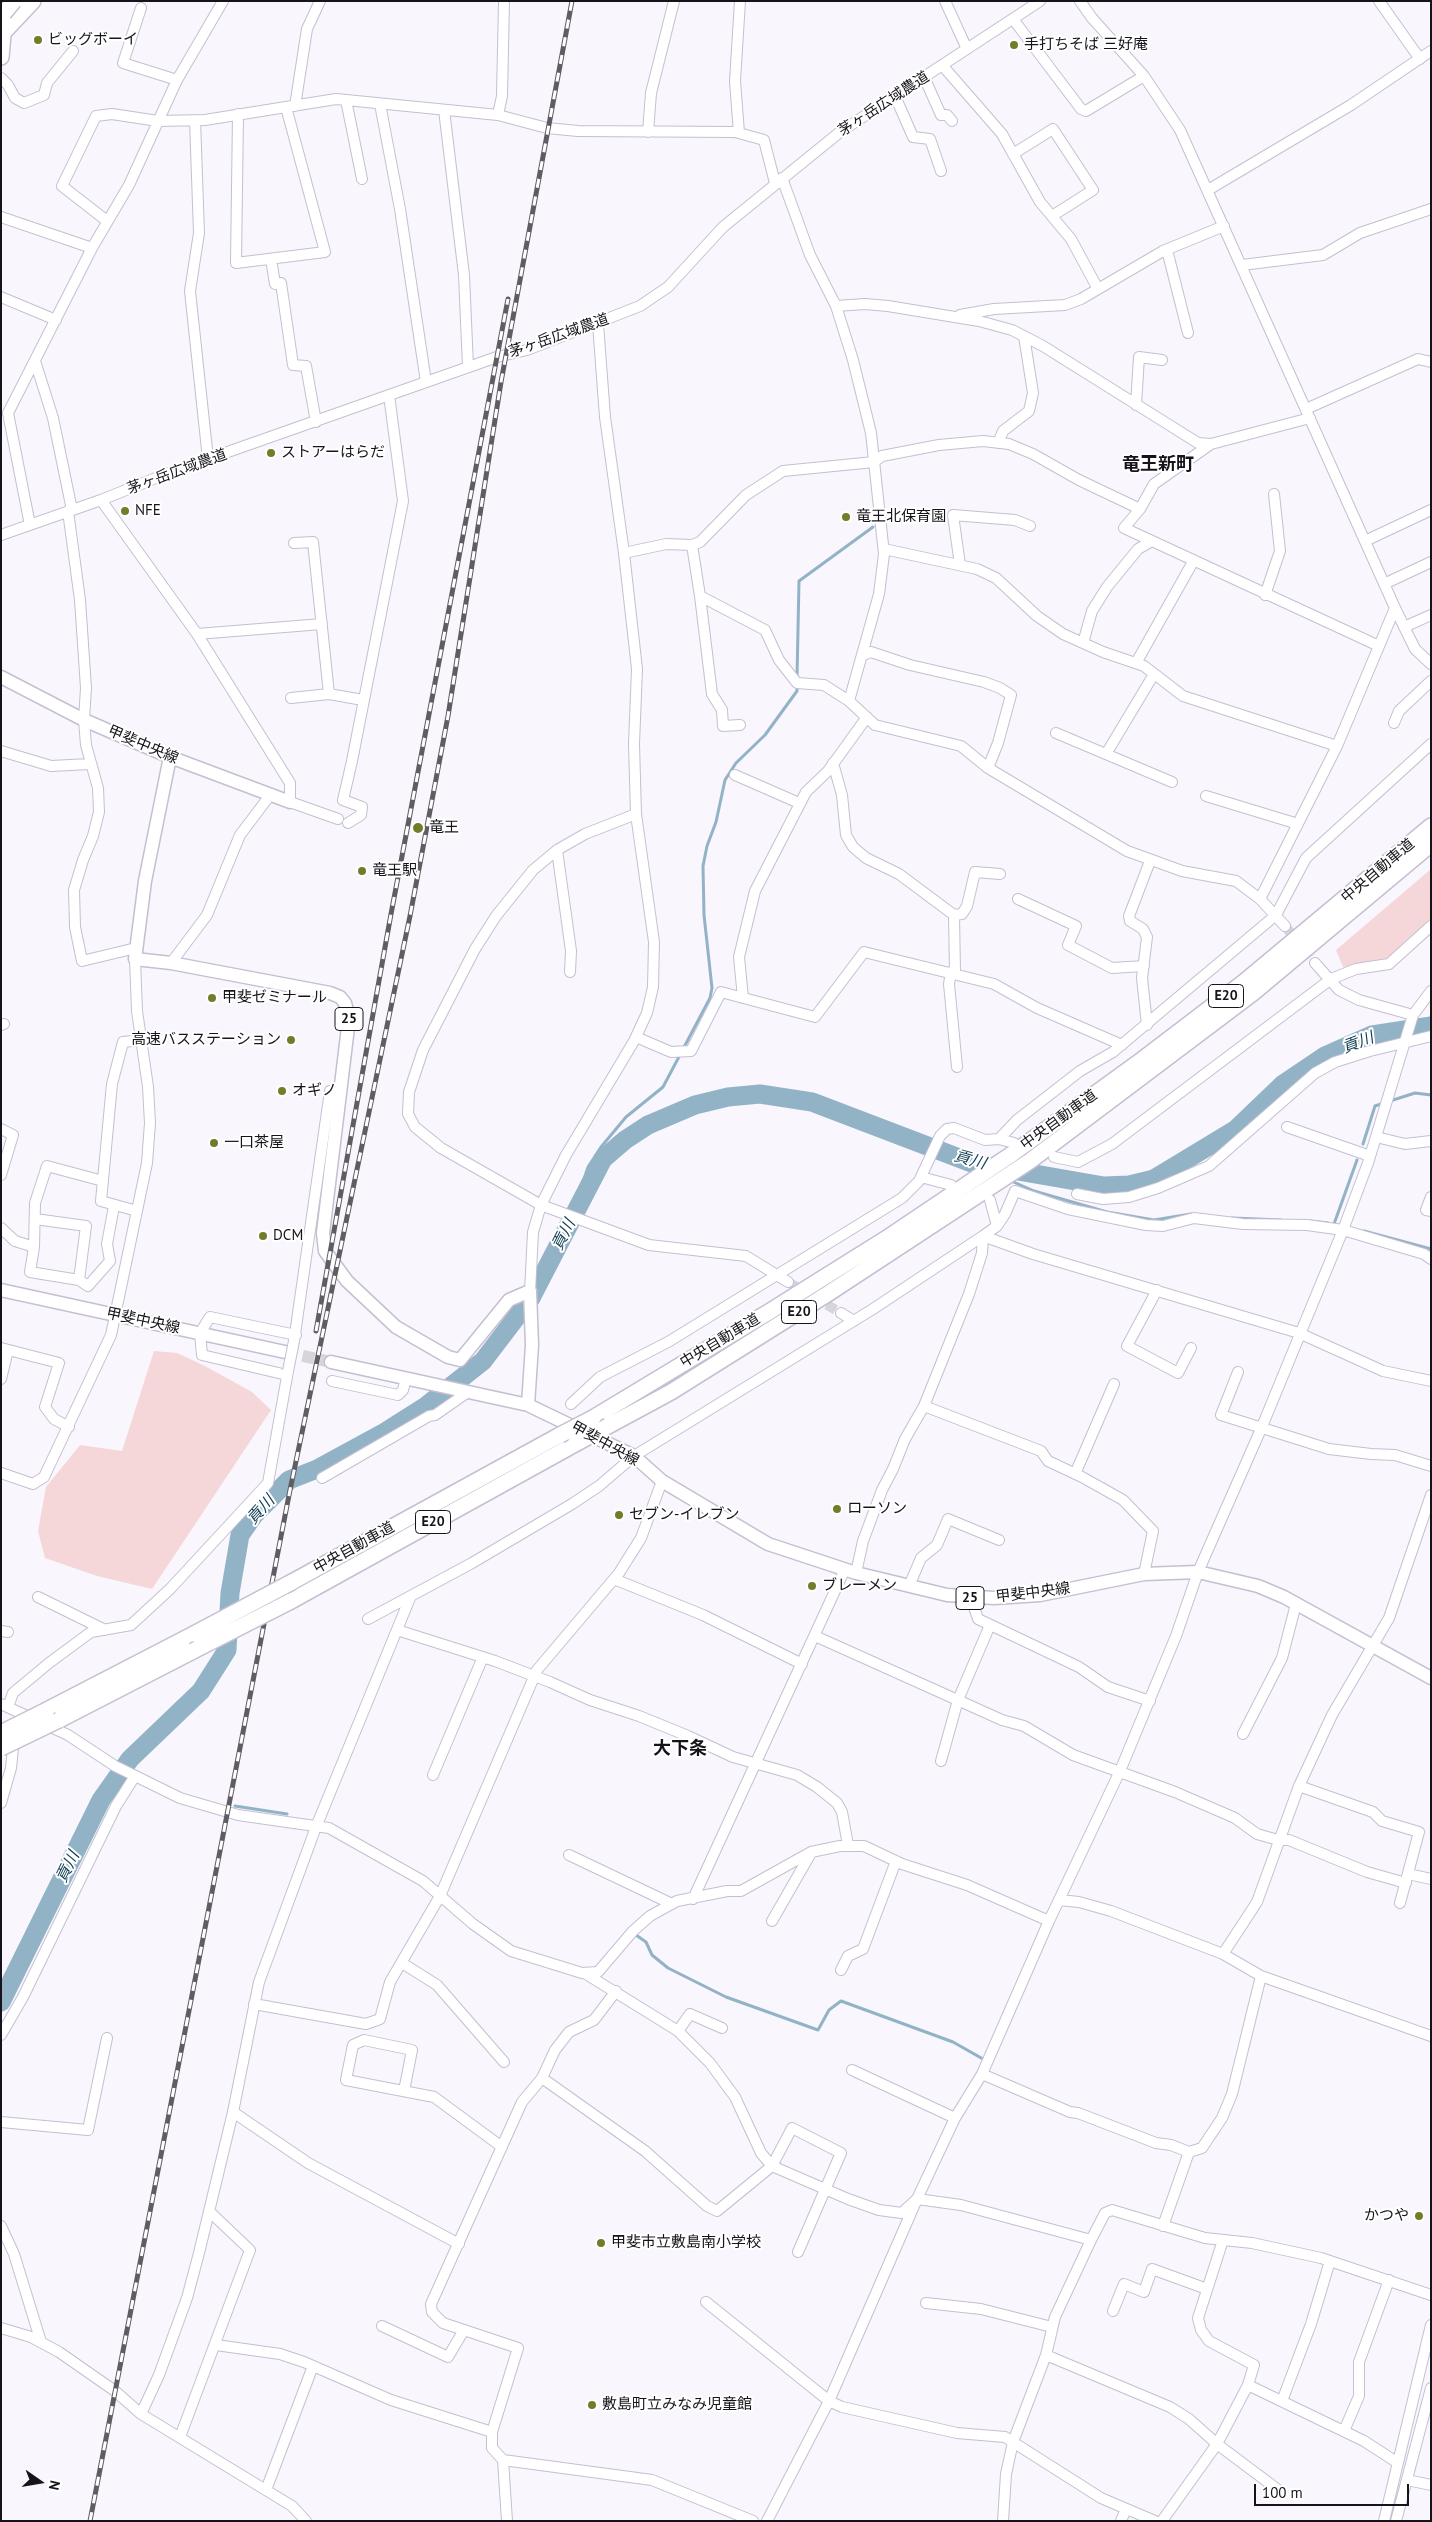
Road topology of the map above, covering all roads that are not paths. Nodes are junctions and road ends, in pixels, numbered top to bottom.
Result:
1 (6, 1) edge
2 (14, 1) edge
3 (32, 1) edge
4 (224, 1) edge
5 (320, 1) edge
6 (504, 1) edge
7 (674, 1) edge
8 (740, 1) edge
9 (945, 1) edge
10 (1040, 1) edge
11 (1080, 1) edge
12 (1379, 1) edge
13 (141, 8) dead end
14 (1, 16) edge
15 (1013, 18) junction
16 (2, 34) edge
17 (967, 48) junction
18 (72, 51) dead end
19 (1431, 52) edge
20 (1, 57) edge
21 (1420, 59) junction
22 (942, 65) junction
23 (1144, 76) junction
24 (924, 77) junction
25 (1, 78) edge
26 (177, 80) junction
27 (895, 96) junction
28 (346, 100) junction
29 (380, 104) junction
30 (291, 106) junction
31 (444, 110) junction
32 (238, 114) junction
33 (498, 115) junction
34 (195, 120) junction
35 (952, 121) dead end
36 (158, 122) junction
37 (648, 132) junction
38 (739, 133) junction
39 (1013, 154) junction
40 (941, 171) dead end
41 (362, 179) dead end
42 (778, 180) junction
43 (1208, 190) junction
44 (1431, 209) edge
45 (1052, 216) junction
46 (1, 217) edge
47 (107, 221) junction
48 (1224, 226) junction
49 (92, 248) junction
50 (1168, 250) junction
51 (271, 259) junction
52 (1242, 265) junction
53 (1098, 289) junction
54 (1, 297) edge
55 (836, 306) junction
56 (952, 316) junction
57 (56, 320) junction
58 (598, 324) junction
59 (1188, 333) dead end
60 (1024, 336) junction
61 (1162, 360) dead end
62 (35, 361) junction
63 (1431, 362) edge
64 (468, 367) junction
65 (426, 382) junction
66 (389, 395) junction
67 (1136, 405) junction
68 (5, 413) edge
69 (1308, 414) junction
70 (316, 422) junction
71 (998, 443) junction
72 (1211, 444) junction
73 (208, 460) junction
74 (874, 462) junction
75 (1274, 494) dead end
76 (100, 500) junction
77 (1140, 509) junction
78 (70, 510) junction
79 (1431, 510) edge
80 (30, 525) junction
81 (1030, 526) dead end
82 (1, 535) edge
83 (1152, 541) junction
84 (1365, 541) junction
85 (294, 543) dead end
86 (692, 545) junction
87 (884, 548) junction
88 (624, 554) junction
89 (1194, 560) junction
90 (1431, 562) edge
91 (960, 565) junction
92 (1384, 584) junction
93 (1266, 595) junction
94 (700, 596) junction
95 (1395, 608) junction
96 (1431, 615) edge
97 (322, 624) junction
98 (1404, 627) junction
99 (196, 634) junction
100 (1082, 643) junction
101 (1379, 646) junction
102 (863, 655) junction
103 (1136, 663) junction
104 (1430, 663) edge
105 (1154, 674) junction
106 (1, 677) edge
107 (1431, 681) edge
108 (329, 694) junction
109 (291, 698) dead end
110 (363, 700) junction
111 (849, 701) junction
112 (866, 717) junction
113 (84, 720) junction
114 (1394, 723) dead end
115 (740, 725) dead end
116 (1056, 733) dead end
117 (1431, 744) edge
118 (1337, 746) junction
119 (1, 751) edge
120 (1106, 754) junction
121 (170, 758) junction
122 (833, 763) junction
123 (90, 764) junction
124 (988, 768) junction
125 (735, 775) dead end
126 (1172, 782) dead end
127 (271, 794) junction
128 (1206, 796) dead end
129 (290, 802) junction
130 (799, 803) junction
131 (636, 814) junction
132 (338, 819) dead end
133 (348, 823) dead end
134 (1298, 824) junction
135 (1431, 826) edge
136 (1431, 844) edge
137 (557, 850) junction
138 (1150, 860) junction
139 (1000, 874) dead end
140 (1018, 899) dead end
141 (1260, 899) junction
142 (954, 915) junction
143 (1276, 915) junction
144 (1285, 926) tunnel mouth
145 (1431, 926) edge
146 (136, 954) junction
147 (171, 963) junction
148 (1315, 963) tunnel mouth
149 (1144, 966) junction
150 (570, 972) dead end
151 (953, 972) junction
152 (1330, 981) junction
153 (1431, 991) edge
154 (743, 998) junction
155 (1413, 1015) junction
156 (1147, 1025) junction
157 (1431, 1036) edge
158 (636, 1037) junction
159 (142, 1040) junction
160 (1406, 1042) junction
161 (1122, 1045) junction
162 (957, 1067) dead end
163 (340, 1091) junction
164 (1287, 1127) dead end
165 (1, 1129) edge
166 (1376, 1136) junction
167 (999, 1139) junction
168 (1431, 1142) edge
169 (1012, 1149) junction
170 (1370, 1156) junction
171 (1054, 1157) dead end
172 (1, 1176) edge
173 (921, 1177) junction
174 (103, 1181) junction
175 (950, 1185) dead end
176 (1077, 1194) dead end
177 (988, 1196) junction
178 (1431, 1197) edge
179 (1103, 1201) junction
180 (542, 1205) junction
181 (114, 1206) junction
182 (137, 1211) junction
183 (1431, 1211) edge
184 (1101, 1216) junction
185 (35, 1218) junction
186 (996, 1226) junction
187 (1345, 1226) junction
188 (1, 1228) edge
189 (983, 1236) junction
190 (34, 1247) junction
191 (1431, 1259) edge
192 (777, 1275) junction
193 (78, 1280) junction
194 (788, 1282) tunnel mouth
195 (1, 1290) edge
196 (1157, 1290) junction
197 (530, 1291) junction
198 (841, 1313) tunnel mouth
199 (114, 1315) junction
200 (854, 1321) junction
201 (200, 1333) junction
202 (1299, 1333) junction
203 (295, 1338) junction
204 (1191, 1348) dead end
205 (5, 1349) edge
206 (284, 1352) tunnel mouth
207 (330, 1362) tunnel mouth
208 (1238, 1372) dead end
209 (288, 1373) junction
210 (1, 1379) edge
211 (408, 1379) junction
212 (332, 1381) dead end
213 (1431, 1381) edge
214 (1114, 1384) dead end
215 (468, 1392) junction
216 (571, 1404) dead end
217 (528, 1405) junction
218 (924, 1406) junction
219 (69, 1427) junction
220 (1261, 1429) junction
221 (634, 1456) junction
222 (1431, 1466) edge
223 (1, 1473) edge
224 (1075, 1474) junction
225 (322, 1478) dead end
226 (662, 1481) junction
227 (1431, 1495) edge
228 (999, 1540) dead end
229 (850, 1571) junction
230 (1198, 1572) junction
231 (1144, 1574) junction
232 (614, 1579) junction
233 (909, 1586) junction
234 (38, 1598) dead end
235 (410, 1598) junction
236 (971, 1598) junction
237 (1296, 1604) junction
238 (368, 1619) dead end
239 (990, 1625) junction
240 (105, 1630) junction
241 (397, 1630) junction
242 (815, 1636) junction
243 (1373, 1646) junction
244 (484, 1657) junction
245 (802, 1664) junction
246 (534, 1676) junction
247 (1431, 1678) edge
248 (958, 1700) junction
249 (1150, 1702) junction
250 (8, 1707) edge
251 (1, 1733) edge
252 (1243, 1734) dead end
253 (1, 1748) edge
254 (941, 1761) dead end
255 (755, 1763) junction
256 (1120, 1771) junction
257 (133, 1775) junction
258 (433, 1775) dead end
259 (1300, 1786) junction
260 (1, 1803) edge
261 (316, 1827) junction
262 (1278, 1840) junction
263 (848, 1845) junction
264 (811, 1852) junction
265 (569, 1855) dead end
266 (896, 1861) junction
267 (1407, 1878) junction
268 (1431, 1879) edge
269 (440, 1896) junction
270 (692, 1899) junction
271 (1059, 1900) junction
272 (1400, 1903) dead end
273 (672, 1904) junction
274 (772, 1921) dead end
275 (1049, 1921) junction
276 (1223, 1954) junction
277 (402, 1963) junction
278 (841, 1970) dead end
279 (586, 1974) junction
280 (1261, 1976) junction
281 (616, 1991) junction
282 (254, 2004) junction
283 (722, 2028) dead end
284 (678, 2031) junction
285 (1, 2035) edge
286 (1431, 2036) edge
287 (107, 2038) dead end
288 (504, 2062) dead end
289 (852, 2070) dead end
290 (982, 2074) junction
291 (542, 2078) junction
292 (404, 2091) junction
293 (233, 2112) junction
294 (955, 2118) junction
295 (1, 2122) edge
296 (502, 2147) junction
297 (1189, 2152) junction
298 (772, 2166) junction
299 (824, 2189) junction
300 (917, 2199) junction
301 (209, 2211) junction
302 (1, 2226) edge
303 (1163, 2226) junction
304 (1091, 2240) junction
305 (1223, 2240) junction
306 (459, 2244) junction
307 (798, 2252) dead end
308 (1330, 2261) junction
309 (1389, 2280) junction
310 (1208, 2289) junction
311 (1431, 2295) edge
312 (706, 2302) dead end
313 (926, 2303) dead end
314 (1113, 2311) dead end
315 (1431, 2324) edge
316 (382, 2326) dead end
317 (1052, 2326) junction
318 (1, 2328) edge
319 (464, 2330) junction
320 (41, 2342) junction
321 (216, 2345) junction
322 (1046, 2355) junction
323 (313, 2366) junction
324 (1248, 2385) junction
325 (1431, 2388) edge
326 (829, 2400) junction
327 (1282, 2401) junction
328 (141, 2414) junction
329 (1344, 2431) junction
330 (492, 2432) junction
331 (180, 2437) junction
332 (1013, 2442) junction
333 (1217, 2444) junction
334 (503, 2460) junction
335 (1398, 2464) junction
336 (1407, 2480) junction
337 (1431, 2485) edge
338 (266, 2490) junction
339 (1281, 2492) dead end
340 (1126, 2508) junction
341 (306, 2521) edge
342 (507, 2521) edge
343 (753, 2521) edge
344 (767, 2521) edge
345 (1003, 2521) edge
346 (1120, 2521) edge
347 (1154, 2521) edge
348 (1162, 2521) edge
349 (1384, 2521) edge
350 (1396, 2521) edge

1 - 16 highway
2 - 14 highway, bridge
3 - 16 highway
4 - 26 street
5 - 30 street
6 - 33 street
7 - 37 street
8 - 38 street
9 - 17 street
10 - 15 street, 茅ヶ岳広域農道
11 - 23 street
12 - 21 street
13 - 26 street
15 - 17 street, 茅ヶ岳広域農道
15 - 23 street
16 - 20 highway
17 - 22 street, 茅ヶ岳広域農道
18 - 25 street
19 - 21 street
21 - 43 street
22 - 24 street, 茅ヶ岳広域農道
22 - 39 street
23 - 43 street
24 - 27 street, 茅ヶ岳広域農道
24 - 35 street
26 - 36 street
27 - 40 street
27 - 42 street, 茅ヶ岳広域農道
28 - 29 street
28 - 30 street
28 - 41 street
29 - 31 street
29 - 65 street
30 - 32 street
30 - 51 street
31 - 33 street
31 - 64 street
32 - 34 street
32 - 51 street
33 - 37 street
34 - 36 street
34 - 73 street
36 - 47 street
36 - 47 street
37 - 38 street
38 - 42 street
39 - 45 street
39 - 45 street
42 - 55 street
42 - 58 street, 茅ヶ岳広域農道
43 - 48 street
44 - 52 street
45 - 53 street
46 - 49 street
47 - 49 street
48 - 50 street
48 - 52 street
49 - 57 street
50 - 53 street
50 - 59 street
51 - 70 street
52 - 69 street
53 - 56 street
54 - 57 street
55 - 56 street
55 - 74 street
56 - 60 street
57 - 62 street
58 - 64 street, 茅ヶ岳広域農道
58 - 88 street
60 - 67 street
60 - 71 street
61 - 67 street
62 - 68 street
62 - 78 street
63 - 69 street
64 - 65 street, 茅ヶ岳広域農道
65 - 66 street, 茅ヶ岳広域農道
66 - 70 street, 茅ヶ岳広域農道
66 - 110 street
67 - 72 street
68 - 80 street
69 - 72 street
69 - 84 street
70 - 73 street, 茅ヶ岳広域農道
71 - 74 street
71 - 77 street
72 - 77 street
73 - 76 street, 茅ヶ岳広域農道
74 - 86 street
74 - 87 street
75 - 93 street
76 - 78 street, 茅ヶ岳広域農道
76 - 99 street
77 - 83 street
78 - 80 street, 茅ヶ岳広域農道
78 - 113 street
79 - 84 street
80 - 82 street, 茅ヶ岳広域農道
81 - 91 street
83 - 89 street
83 - 100 street
84 - 92 street
85 - 97 street
86 - 88 street
86 - 94 street
87 - 91 street
87 - 102 street
88 - 131 street
89 - 93 street
89 - 103 street
90 - 92 street
91 - 100 street
92 - 95 street
93 - 101 street
94 - 111 street
94 - 115 street
95 - 98 street
95 - 101 street
96 - 98 street
97 - 99 street
97 - 108 street
98 - 104 street
99 - 129 street
100 - 103 street
101 - 118 street
102 - 111 street
102 - 124 street
103 - 105 street
105 - 118 street
105 - 120 street
106 - 113 main road, 甲斐中央線
107 - 114 street
108 - 109 street
108 - 110 street
110 - 133 street
111 - 112 street
112 - 122 street
112 - 124 street
113 - 121 main road, 甲斐中央線
113 - 123 street
116 - 120 street
117 - 143 street
118 - 134 street
119 - 123 street
120 - 126 street
121 - 127 main road, 甲斐中央線
121 - 146 main road
122 - 130 street
122 - 142 street
123 - 146 street
124 - 138 street
125 - 130 street
127 - 129 main road, 甲斐中央線
127 - 147 street
128 - 134 street
129 - 132 street
130 - 154 street
131 - 137 street
131 - 158 street
134 - 141 street
135 - 169 highway, 中央自動車道 / E20
136 - 177 highway, 中央自動車道 / E20
137 - 150 street
137 - 180 street
138 - 141 street
138 - 149 street
139 - 142 street
140 - 149 street
141 - 143 street
142 - 151 street
143 - 144 street
143 - 156 street
145 - 152 street
146 - 147 main road, 25
146 - 159 street
147 - 163 main road, 25
148 - 152 street
149 - 156 street
151 - 154 street
151 - 161 street
151 - 162 street
152 - 155 street
152 - 171 street
153 - 155 street
154 - 158 street
155 - 160 street
156 - 161 street
157 - 160 street
158 - 180 street
159 - 174 street
159 - 182 street
160 - 166 street
160 - 179 street
161 - 167 street
163 - 197 main road, 25
163 - 203 street
164 - 170 street
165 - 172 street
166 - 168 street
166 - 170 street
167 - 169 street
167 - 173 street
169 - 251 highway, 中央自動車道 / E20, bridge
170 - 187 street
173 - 175 street
173 - 192 street
174 - 181 street
174 - 185 street
176 - 179 street
177 - 186 street
177 - 253 highway, 中央自動車道 / E20, bridge
178 - 183 street
179 - 184 street
180 - 192 street
180 - 197 street
181 - 182 street
181 - 193 street
182 - 199 street
184 - 186 street
184 - 187 street
185 - 190 street
185 - 193 street
186 - 189 street
187 - 191 street
187 - 202 street
188 - 190 street
189 - 196 street
189 - 200 street
189 - 218 street
190 - 193 street
192 - 194 street
192 - 216 street
195 - 199 main road, 甲斐中央線
196 - 202 street
196 - 204 street
197 - 217 main road
198 - 200 street
199 - 201 main road, 甲斐中央線
199 - 219 street
200 - 221 street
201 - 203 street
201 - 206 main road, 甲斐中央線
201 - 209 street
202 - 213 street
202 - 220 street
203 - 209 street, bridge
205 - 210 street
205 - 219 street
207 - 211 main road, 甲斐中央線 / 25
208 - 220 street
209 - 240 street
211 - 212 street
211 - 215 main road, 甲斐中央線 / 25
214 - 224 street
215 - 217 main road, 甲斐中央線 / 25
215 - 225 street
217 - 221 main road, 甲斐中央線 / 25
218 - 224 street
218 - 229 street
219 - 223 street
220 - 222 street
220 - 230 street
221 - 226 main road, 甲斐中央線 / 25
221 - 235 street
224 - 231 street
226 - 229 main road, 甲斐中央線 / 25
226 - 232 street
227 - 243 street
228 - 233 street
229 - 233 main road, 甲斐中央線 / 25
229 - 242 street
230 - 231 main road, 甲斐中央線 / 25
230 - 237 main road, 甲斐中央線 / 25
230 - 249 street
231 - 236 main road, 甲斐中央線 / 25
232 - 245 street
232 - 246 street
233 - 236 main road, 甲斐中央線 / 25
234 - 240 street
235 - 238 street
235 - 241 street
236 - 239 street
237 - 243 main road, 甲斐中央線 / 25
237 - 252 street
239 - 248 street
239 - 249 street
240 - 250 street
241 - 244 street
241 - 261 street
242 - 245 street
242 - 248 street
243 - 247 main road, 甲斐中央線 / 25
243 - 259 street
244 - 246 street
244 - 258 street
245 - 255 street
246 - 255 street
246 - 269 street
248 - 254 street
248 - 256 street
249 - 256 street
250 - 257 street
250 - 260 street
255 - 263 street
255 - 270 street
256 - 262 street
256 - 271 street
257 - 261 street
257 - 285 street
259 - 262 street
259 - 267 street
261 - 269 street
261 - 282 street
262 - 267 street
262 - 276 street
263 - 264 street
263 - 266 street
264 - 270 street
264 - 274 street
265 - 273 street
266 - 275 street
266 - 278 street
267 - 268 street
267 - 272 street
269 - 277 street
269 - 279 street
270 - 273 street
271 - 275 street
271 - 276 street
273 - 279 street
275 - 290 street
276 - 280 street
277 - 282 street
277 - 288 street
279 - 281 street
280 - 286 street
280 - 297 street
281 - 284 street
281 - 291 street
282 - 293 street
283 - 284 street
284 - 298 street
287 - 295 street
289 - 294 street
290 - 294 street
290 - 297 street
291 - 296 street
291 - 298 street
292 - 292 street
292 - 296 street
293 - 301 street
293 - 306 street
294 - 300 street
296 - 306 street
297 - 303 street
298 - 299 street
298 - 299 street
299 - 300 street
299 - 307 street
300 - 304 street
300 - 326 street
301 - 321 street
301 - 328 street
302 - 320 street
303 - 304 street
303 - 305 street
304 - 317 street
305 - 308 street
305 - 310 street
306 - 319 street
308 - 309 street
308 - 327 street
309 - 311 street
309 - 329 street
310 - 314 street
310 - 324 street
312 - 326 street
313 - 317 street
315 - 335 street
316 - 319 street
317 - 322 street
318 - 320 street
319 - 330 street
320 - 328 street
321 - 323 street
321 - 331 street
322 - 332 street
322 - 333 street
323 - 330 street
323 - 338 street
324 - 327 street
324 - 333 street
325 - 336 street
326 - 332 street
326 - 344 street
327 - 329 street
328 - 331 street
329 - 335 street
330 - 334 street
331 - 338 street
332 - 340 street
332 - 345 street
333 - 339 street
333 - 348 street
334 - 342 street
334 - 343 street
335 - 349 street
336 - 337 street
336 - 350 street
338 - 341 street
340 - 346 street
340 - 347 street

